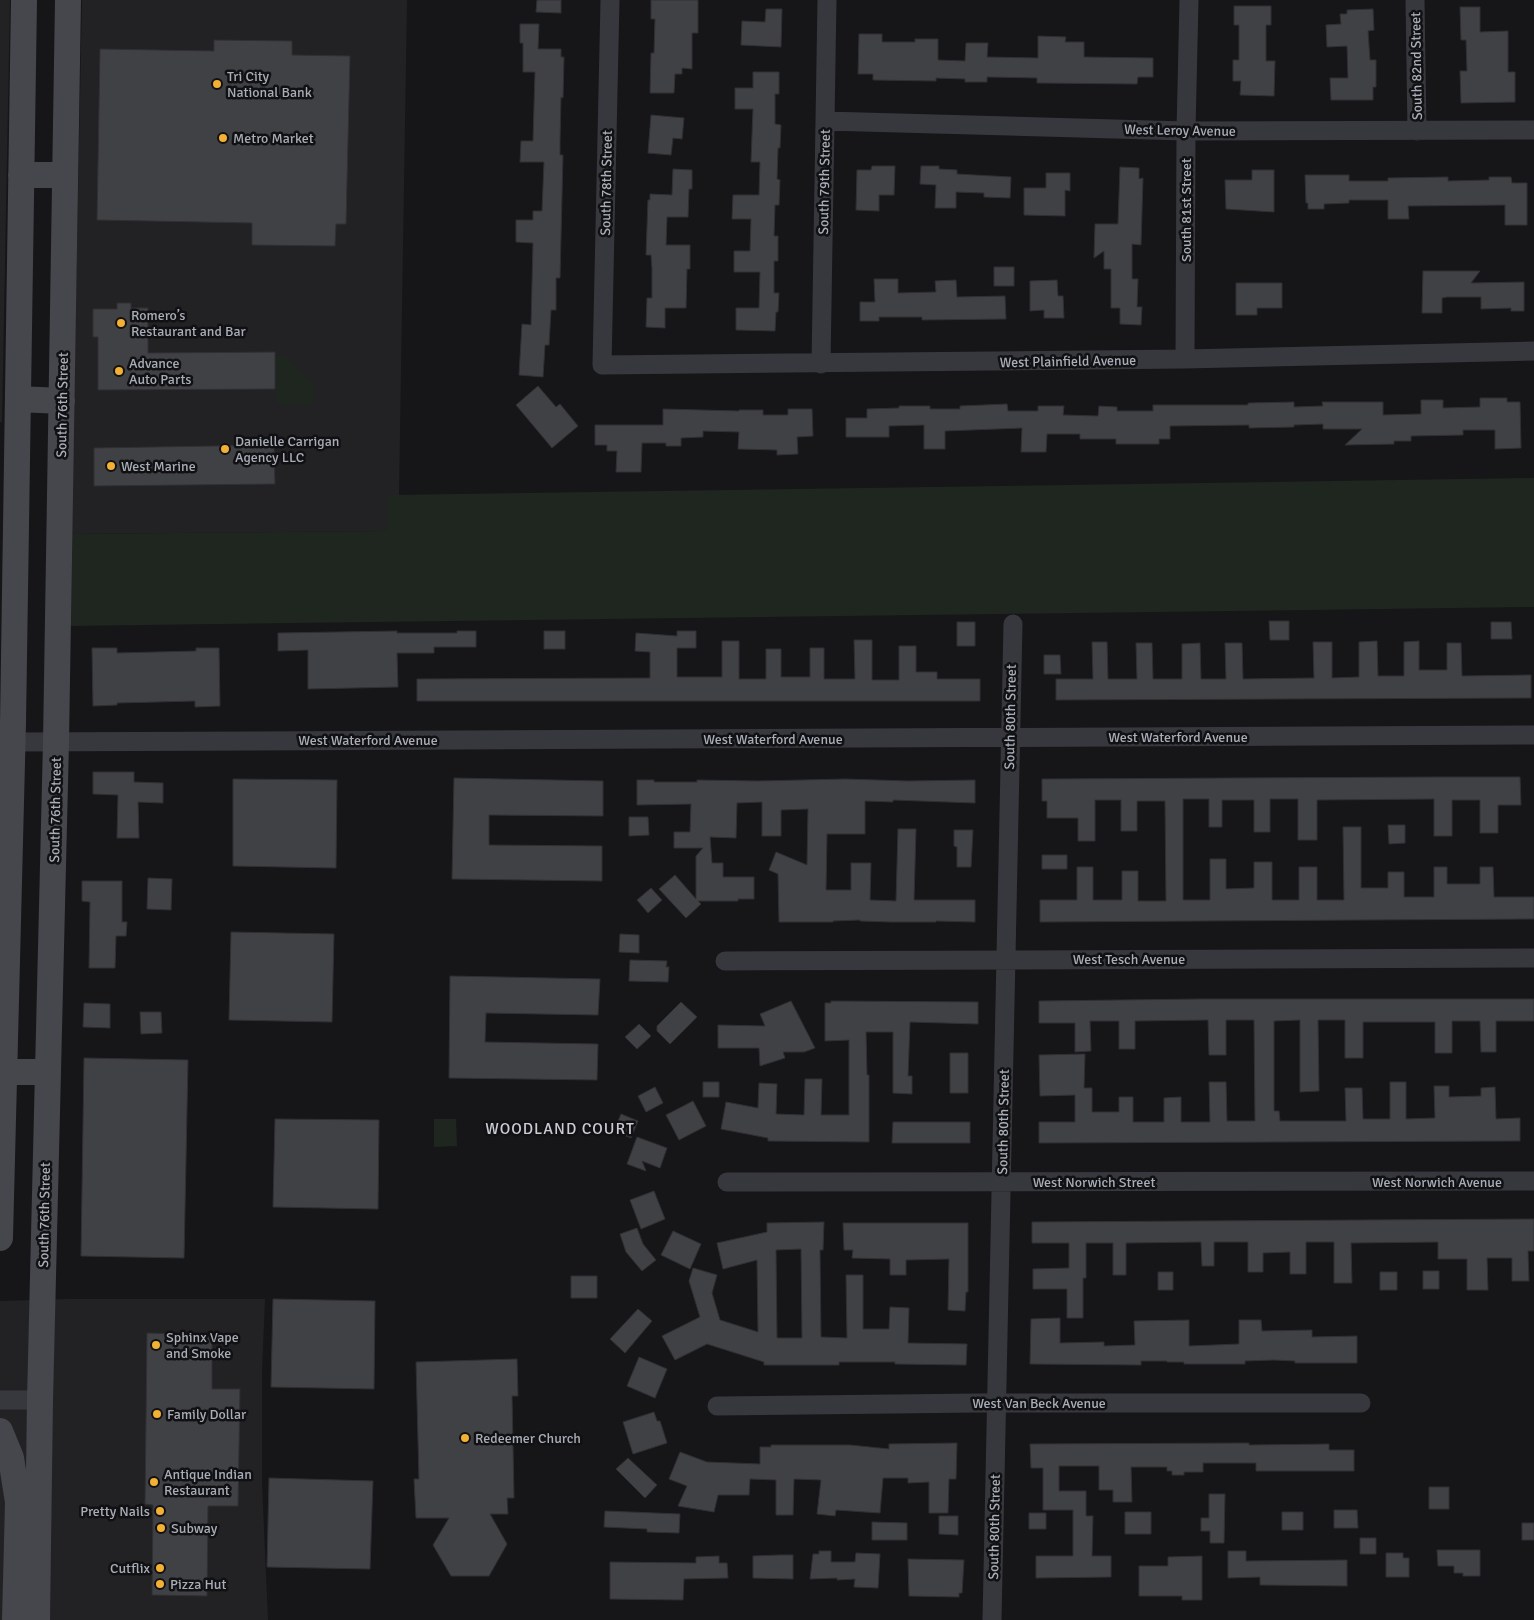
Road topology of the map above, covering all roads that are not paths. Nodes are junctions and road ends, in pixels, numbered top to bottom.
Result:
1 (24, 0) edge
2 (68, 0) edge
3 (610, 0) edge
4 (827, 0) edge
5 (1189, 0) edge
6 (1415, 0) edge
7 (826, 121) junction
8 (1534, 130) edge
9 (1186, 131) junction
10 (1417, 131) junction
11 (22, 175) junction
12 (65, 176) junction
13 (1534, 352) edge
14 (1185, 359) junction
15 (821, 364) junction
16 (602, 366) joint
17 (18, 399) junction
18 (62, 401) junction
19 (1013, 624) dead end
20 (1534, 735) edge
21 (1010, 738) junction
22 (12, 742) junction
23 (56, 742) junction
24 (1534, 958) edge
25 (1005, 960) junction
26 (724, 962) dead end
27 (4, 1072) junction
28 (48, 1072) junction
29 (727, 1182) dead end
30 (1002, 1182) junction
31 (1341, 1182) joint
32 (1534, 1182) edge
33 (0, 1238) edge
34 (0, 1400) edge
35 (40, 1400) junction
36 (997, 1402) junction
37 (1361, 1403) dead end
38 (717, 1406) dead end
39 (0, 1431) edge
40 (15, 1620) edge
41 (37, 1620) edge
42 (992, 1620) edge

1 - 11 main road
2 - 12 main road, South 76th Street
3 - 16 street, South 78th Street
4 - 7 street, South 79th Street
5 - 9 street, South 81st Street
6 - 10 street, South 82nd Street
7 - 9 street, West Leroy Avenue
7 - 15 street, South 79th Street
8 - 10 street, West Leroy Avenue
9 - 10 street, West Leroy Avenue
9 - 14 street, South 81st Street
11 - 12 main road
11 - 17 main road
12 - 18 main road, South 76th Street
13 - 14 street, West Plainfield Avenue
14 - 15 street, West Plainfield Avenue
15 - 16 street, West Plainfield Avenue
17 - 18 main road
17 - 22 main road
18 - 23 main road, South 76th Street
19 - 21 street, South 80th Street
20 - 21 street, West Waterford Avenue
21 - 23 street, West Waterford Avenue
21 - 25 street, South 80th Street
22 - 23 street, West Waterford Avenue
22 - 27 main road
23 - 28 main road, South 76th Street
24 - 25 street, West Tesch Avenue
25 - 26 street, West Tesch Avenue
25 - 30 street, South 80th Street
27 - 28 main road
27 - 33 main road
28 - 35 main road, South 76th Street
29 - 30 street, West Norwich Street
30 - 31 street, West Norwich Street
30 - 36 street, South 80th Street
31 - 32 street, West Norwich Avenue
34 - 35 street
35 - 41 main road, South 76th Street
36 - 37 street, West Van Beck Avenue
36 - 38 street, West Van Beck Avenue
36 - 42 street, South 80th Street
39 - 40 main road

